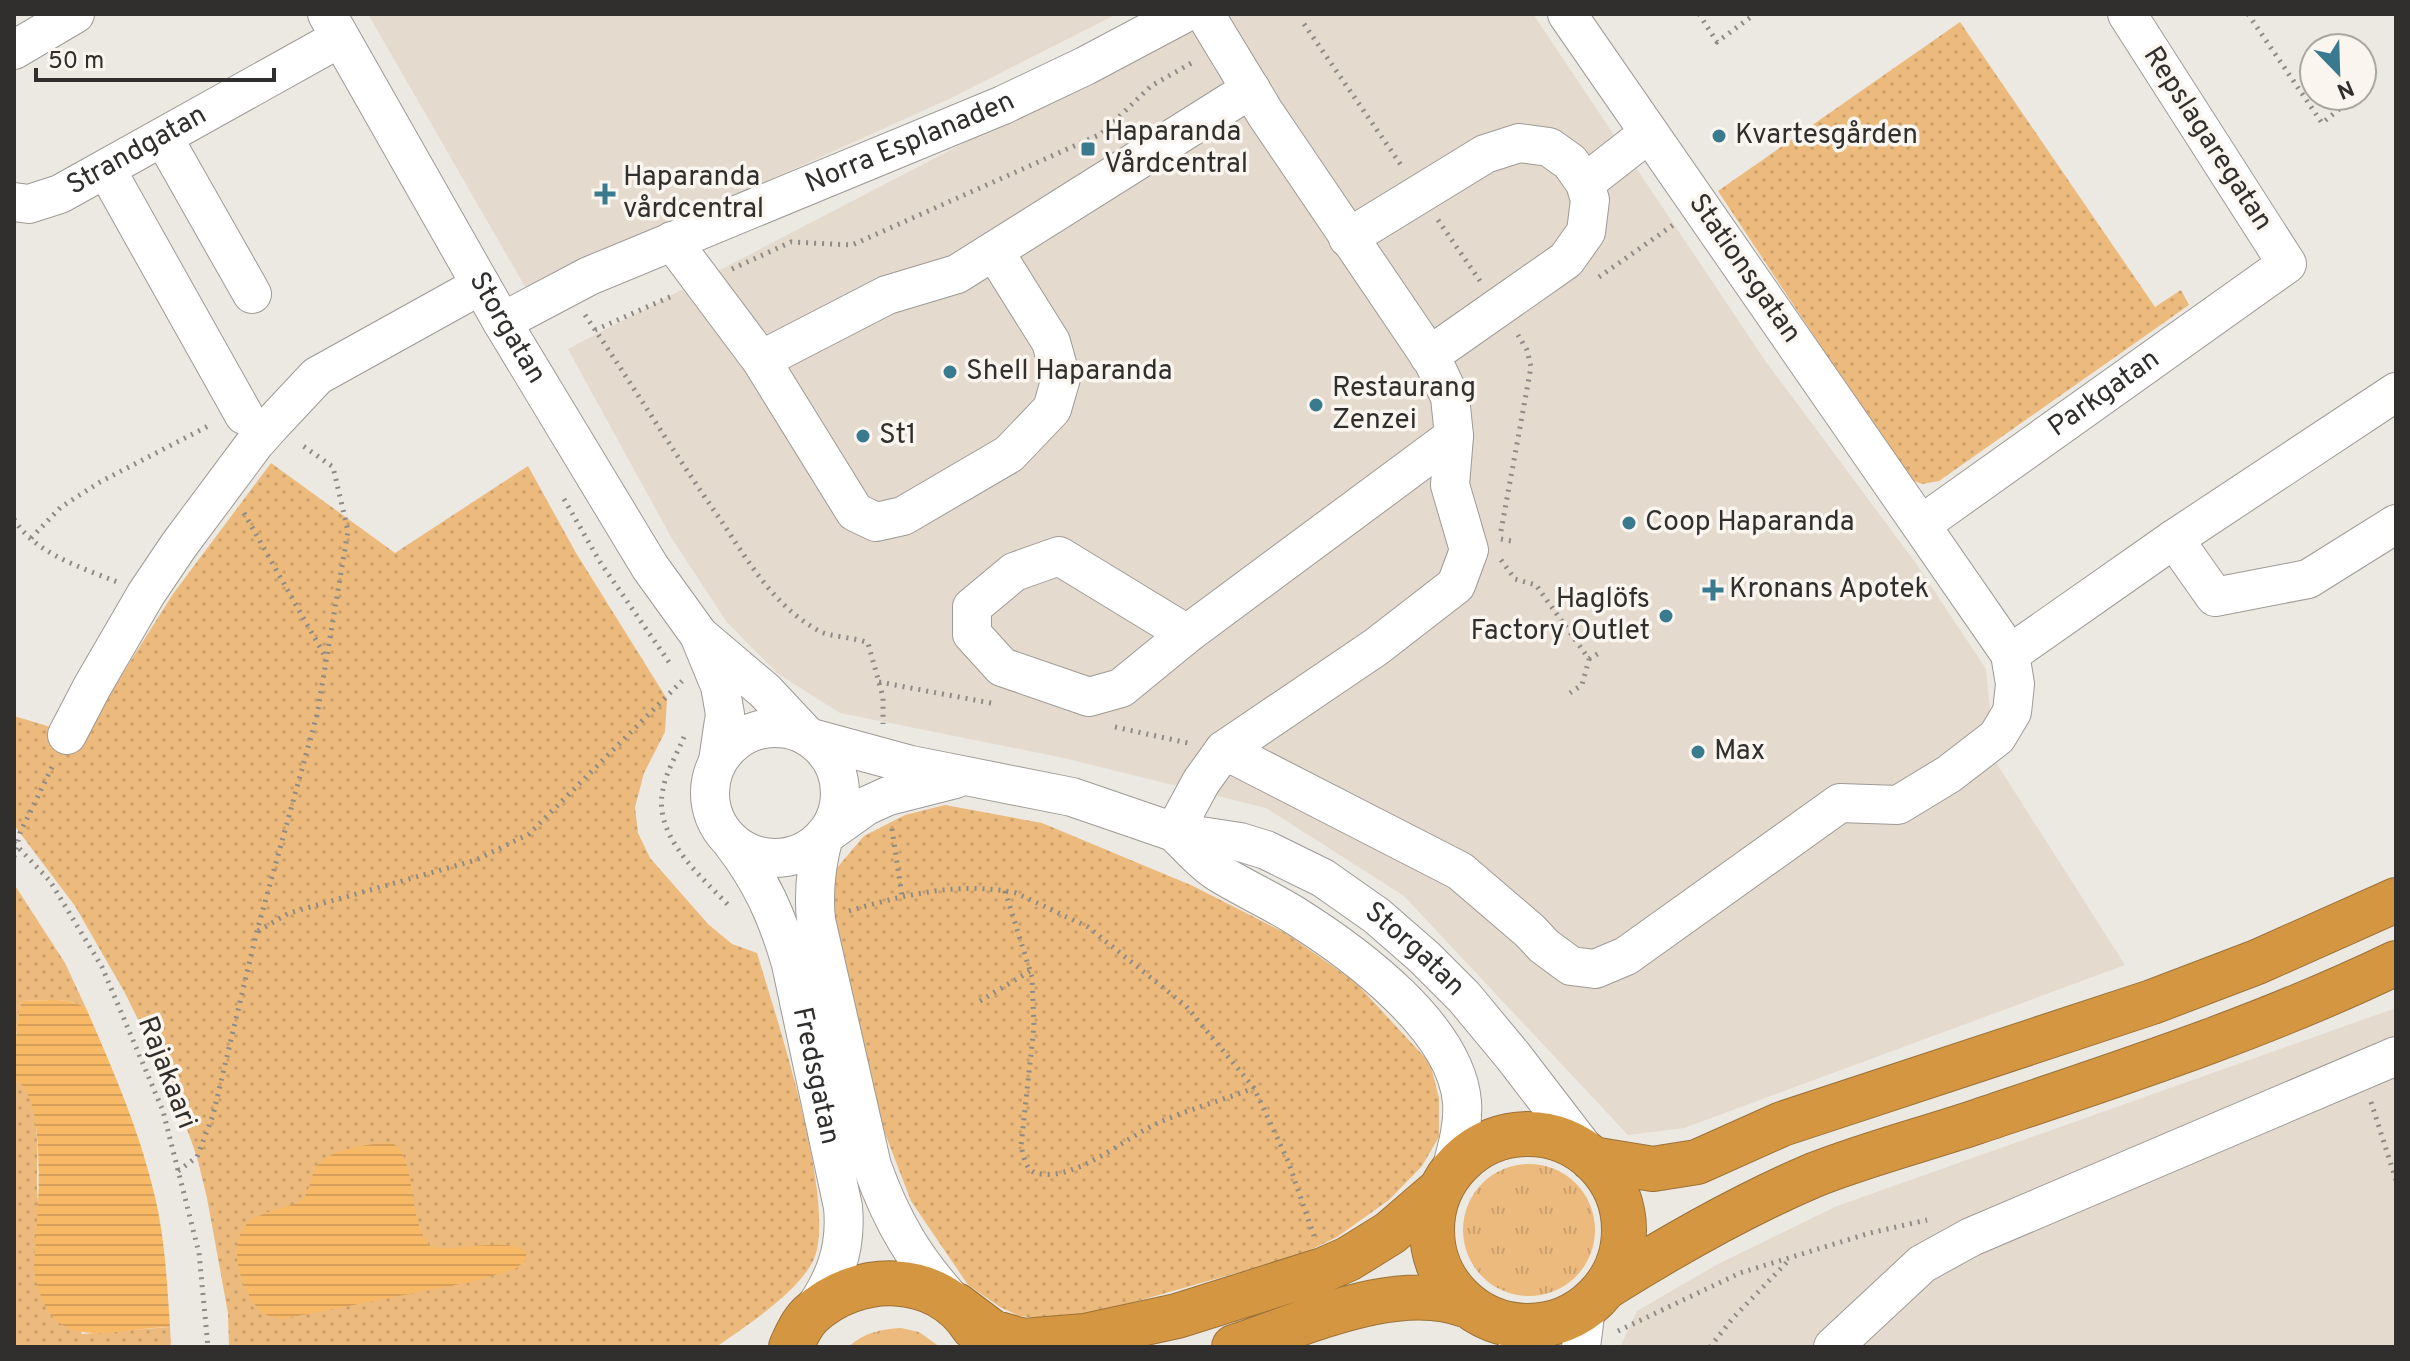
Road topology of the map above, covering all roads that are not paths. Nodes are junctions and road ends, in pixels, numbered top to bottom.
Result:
1 (75, 14) edge
2 (1183, 14) edge
3 (1567, 14) edge
4 (2127, 14) edge
5 (333, 26) edge
6 (1214, 29) edge
7 (14, 50) edge
8 (1251, 89) junction
9 (1649, 133) junction
10 (163, 137) junction
11 (106, 169) junction
12 (1585, 183) junction
13 (14, 202) edge
14 (1348, 238) junction
15 (672, 241) junction
16 (994, 251) junction
17 (2287, 264) joint
18 (481, 285) junction
19 (252, 294) dead end
20 (502, 322) junction
21 (1429, 356) junction
22 (761, 360) junction
23 (2395, 397) edge
24 (252, 416) junction
25 (1454, 436) junction
26 (1922, 524) junction
27 (2396, 524) edge
28 (2174, 539) junction
29 (1187, 634) junction
30 (699, 635) junction
31 (2010, 654) junction
32 (67, 735) road end
33 (808, 737) junction
34 (1224, 750) junction
35 (718, 761) junction
36 (961, 777) junction
37 (1174, 832) junction
38 (824, 836) junction
39 (732, 843) junction
40 (2396, 900) edge
41 (2396, 963) edge
42 (2396, 1056) edge
43 (1592, 1159) junction
44 (1445, 1182) junction
45 (956, 1305) junction
46 (1468, 1306) junction
47 (1591, 1314) edge
48 (800, 1332) edge
49 (1516, 1336) edge
50 (760, 1347) edge
51 (984, 1347) edge
52 (1234, 1347) edge
53 (1833, 1347) edge

1 - 7 street
2 - 15 street, Norra Esplanaden
3 - 9 street, Stationsgatan
4 - 17 street, Repslagaregatan
5 - 10 street, Strandgatan
5 - 18 street, Storgatan
6 - 8 street
8 - 14 street
8 - 16 street
9 - 12 street
9 - 26 street, Stationsgatan
10 - 11 street, Strandgatan
10 - 19 street
11 - 13 street, Strandgatan
11 - 24 street
12 - 14 street
12 - 21 street
14 - 21 street
15 - 20 street, Norra Esplanaden
15 - 22 street
16 - 22 street
16 - 22 street
17 - 26 street, Parkgatan
18 - 20 street, Storgatan
18 - 24 street
20 - 30 street, Storgatan
21 - 25 street
23 - 28 street
24 - 32 street
25 - 29 street
25 - 34 street
26 - 31 street, Stationsgatan
27 - 28 street
28 - 31 street
29 - 29 street
30 - 33 street, Storgatan
30 - 35 street, Storgatan
31 - 34 street
33 - 35 street, Storgatan
33 - 36 street, Storgatan
33 - 38 street, Storgatan
34 - 37 street
35 - 39 street, Storgatan
36 - 37 street, Storgatan
36 - 38 street, Storgatan
37 - 43 street, Storgatan
37 - 44 street, Storgatan
38 - 39 street, Storgatan
38 - 45 street, Fredsgatan
39 - 48 street, Fredsgatan
40 - 43 highway
41 - 47 highway
42 - 53 street
43 - 44 highway
43 - 47 highway
44 - 45 highway
44 - 46 highway
45 - 48 highway
45 - 51 highway
46 - 49 highway
46 - 52 highway
47 - 49 highway
48 - 50 highway

